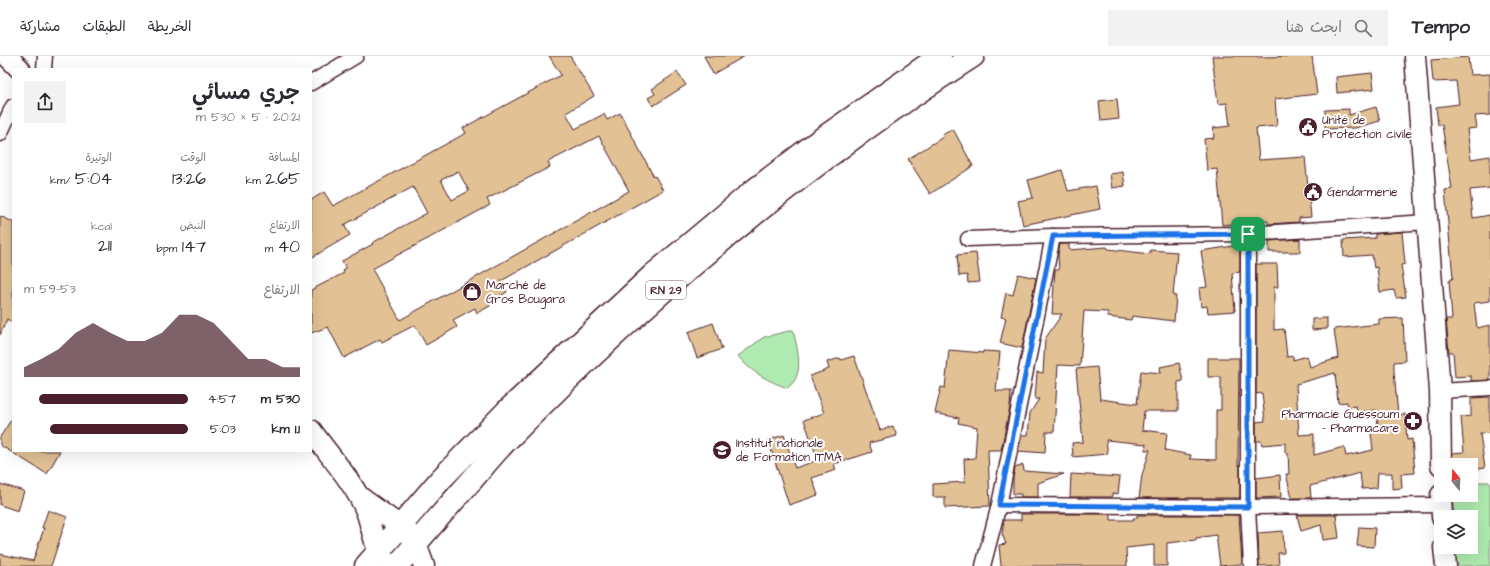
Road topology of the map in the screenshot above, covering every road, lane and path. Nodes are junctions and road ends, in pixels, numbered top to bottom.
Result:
1 (8, 56) edge
2 (44, 56) edge
3 (356, 56) edge
4 (940, 56) edge
5 (973, 56) edge
6 (1415, 56) edge
7 (19, 68) edge
8 (44, 68) edge
9 (312, 82) edge
10 (12, 108) edge
11 (0, 134) edge
12 (1427, 222) junction
13 (1248, 234) junction
14 (1053, 236) junction
15 (968, 239) dead end
16 (1490, 388) edge
17 (1440, 391) junction
18 (312, 431) edge
19 (1441, 458) edge
20 (359, 496) junction
21 (999, 505) junction
22 (1442, 506) edge
23 (1248, 507) junction
24 (402, 526) junction
25 (416, 544) junction
26 (1445, 554) edge
27 (378, 561) edge
28 (397, 566) edge
29 (424, 566) edge
30 (983, 566) edge
31 (1250, 566) edge
32 (1446, 566) edge

1 - 7 main road
2 - 8 street
3 - 9 street
4 - 24 highway, RN 29
5 - 25 highway, RN 29
6 - 12 main road
10 - 11 street
12 - 13 street
12 - 17 main road
13 - 14 street
13 - 23 street
14 - 15 street
14 - 21 street
16 - 17 street
17 - 19 main road
18 - 20 main road
20 - 24 main road
20 - 27 main road
21 - 23 street
21 - 30 street
22 - 23 street
23 - 31 street
24 - 25 main road
24 - 27 highway, RN 29
25 - 28 highway, RN 29
25 - 29 main road
26 - 32 main road

